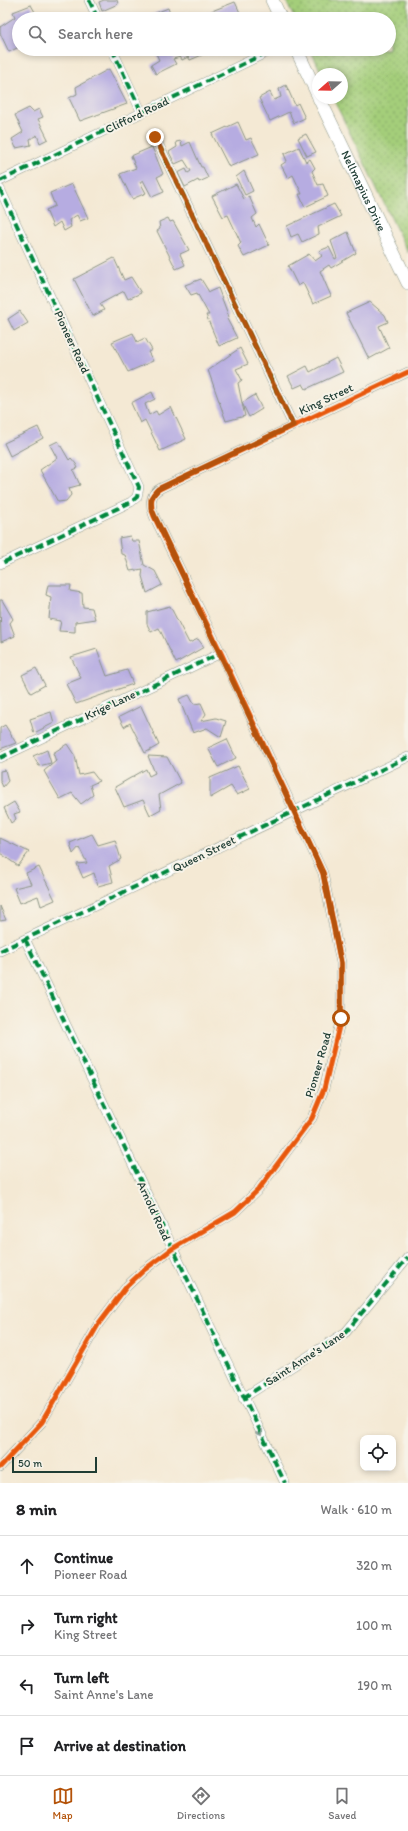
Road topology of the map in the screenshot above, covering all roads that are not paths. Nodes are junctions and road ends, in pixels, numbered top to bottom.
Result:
1 (89, 0) edge
2 (272, 0) edge
3 (95, 12) edge
4 (278, 12) edge
5 (115, 56) edge
6 (260, 56) edge
7 (299, 56) edge
8 (312, 82) edge
9 (322, 104) edge
10 (142, 113) junction
11 (155, 137) dead end
12 (0, 181) edge
13 (0, 189) edge
14 (408, 283) edge
15 (408, 372) edge
16 (293, 425) junction
17 (151, 503) joint
18 (0, 564) edge
19 (221, 653) junction
20 (408, 757) edge
21 (0, 758) edge
22 (294, 810) junction
23 (25, 939) junction
24 (0, 951) edge
25 (172, 1249) junction
26 (408, 1257) edge
27 (243, 1398) junction
28 (0, 1467) edge
29 (285, 1483) edge

1 - 3 street
2 - 4 main road
5 - 10 street
6 - 10 street, Clifford Road
7 - 8 main road
9 - 14 main road, Nellmapius Drive
10 - 12 street, Clifford Road
11 - 16 street
13 - 18 street, Pioneer Road
15 - 16 street, King Street
16 - 17 street, King Street
17 - 19 street, Pioneer Road
19 - 21 street, Krige Lane
19 - 22 street, Pioneer Road
20 - 22 street, Queen Street
22 - 23 street, Queen Street
22 - 25 street, Pioneer Road
23 - 24 street, Queen Street
23 - 25 street, Arnold Road
25 - 27 street, Arnold Road
25 - 28 street, Pioneer Road
26 - 27 street, Saint Anne's Lane
27 -> 29 street, Arnold Road

